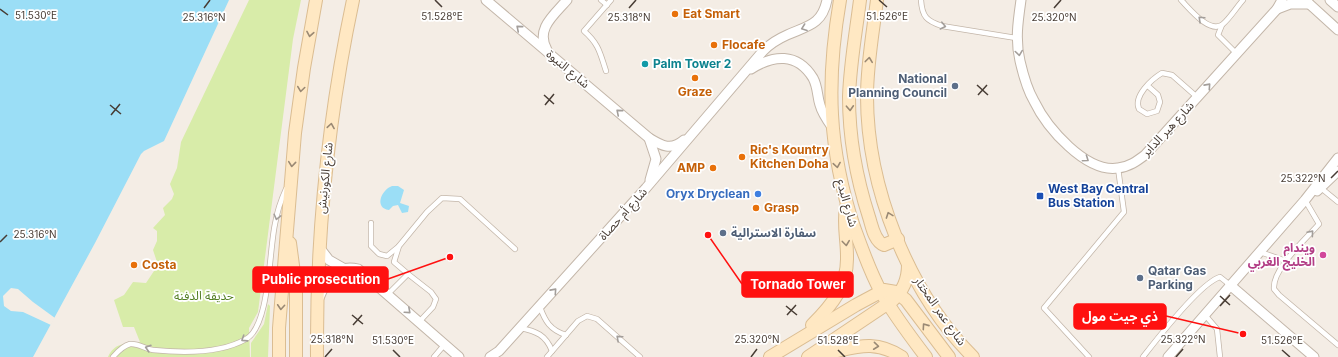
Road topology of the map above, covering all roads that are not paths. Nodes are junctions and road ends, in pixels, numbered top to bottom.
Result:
1 (316, 0) edge
2 (353, 0) edge
3 (486, 0) edge
4 (567, 0) edge
5 (601, 0) edge
6 (611, 0) edge
7 (827, 0) edge
8 (840, 0) edge
9 (860, 0) edge
10 (877, 0) edge
11 (921, 0) edge
12 (1021, 0) edge
13 (1181, 0) edge
14 (1242, 0) edge
15 (1282, 0) edge
16 (1330, 0) edge
17 (1307, 2) edge
18 (607, 5) junction
19 (1338, 8) edge
20 (1278, 9) junction
21 (1223, 24) junction
22 (1338, 30) edge
23 (1016, 38) junction
24 (549, 53) junction
25 (1237, 54) junction
26 (606, 71) dead end
27 (743, 74) junction
28 (1148, 86) junction
29 (1197, 97) junction
30 (832, 127) junction
31 (694, 132) junction
32 (649, 138) junction
33 (1338, 158) edge
34 (1118, 168) junction
35 (1338, 171) edge
36 (290, 180) junction
37 (646, 188) junction
38 (1321, 188) junction
39 (1306, 200) junction
40 (1338, 202) edge
41 (847, 205) junction
42 (371, 223) dead end
43 (287, 228) junction
44 (898, 239) junction
45 (319, 246) junction
46 (399, 246) junction
47 (515, 249) dead end
48 (1260, 252) junction
49 (387, 256) junction
50 (394, 262) junction
51 (1286, 262) junction
52 (908, 265) junction
53 (344, 268) junction
54 (408, 274) junction
55 (1230, 285) junction
56 (880, 291) junction
57 (388, 294) junction
58 (900, 294) junction
59 (317, 304) junction
60 (888, 304) junction
61 (540, 307) junction
62 (1204, 315) junction
63 (420, 322) junction
64 (520, 328) junction
65 (566, 335) junction
66 (802, 336) junction
67 (445, 344) junction
68 (1338, 345) edge
69 (552, 351) junction
70 (498, 354) edge
71 (454, 355) edge
72 (809, 356) edge
73 (113, 357) edge
74 (279, 357) edge
75 (296, 357) edge
76 (317, 357) edge
77 (434, 357) edge
78 (490, 357) edge
79 (547, 357) edge
80 (640, 357) edge
81 (770, 357) edge
82 (902, 357) edge
83 (926, 357) edge
84 (948, 357) edge
85 (973, 357) edge
86 (1089, 357) edge
87 (1143, 357) edge
88 (1168, 357) edge
89 (1220, 357) edge
90 (1314, 357) edge

1 -> 36 main road
45 -> 2 main road, شارع الكورنيش
24 -> 3 street, شارع النيوة
4 - 24 street
5 - 18 lane
6 - 18 lane
7 -> 27 street, شارع أم حصاة
8 - 30 main road, شارع البدع
9 -> 44 main road
44 -> 10 main road
11 -> 23 lane
12 - 23 street, شارع هير الداير
21 -> 13 lane
14 - 21 lane
15 - 20 street, شارع هير الداير
16 - 19 street
17 - 20 street
17 - 22 street
18 - 26 lane
20 - 25 street, شارع هير الداير
21 - 25 lane
23 -> 34 street, شارع هير الداير
32 -> 24 street, شارع النيوة
29 -> 25 street, شارع هير الداير
27 - 30 street, شارع أم حصاة
27 - 31 street, شارع أم حصاة
28 - 28 lane
28 - 29 lane
29 - 34 street, شارع هير الداير
30 -> 41 main road, شارع البدع
31 - 32 street, شارع النيوة
31 - 37 street, شارع أم حصاة
32 - 37 street
33 - 39 street
34 - 86 lane
35 - 38 street
36 - 43 main road
36 -> 73 lane
61 -> 37 street, شارع أم حصاة
38 - 39 street
38 - 40 lane
39 - 48 street
51 -> 39 lane
41 - 56 main road, شارع البدع
41 -> 66 main road
42 - 49 lane
43 -> 74 main road
43 - 75 main road
44 - 52 main road
45 - 53 street
45 - 59 main road, شارع الكورنيش
46 - 47 lane
46 - 49 lane
46 - 50 lane
48 - 51 lane
48 - 55 street
49 - 50 lane
50 - 54 lane
51 - 68 lane
52 - 58 main road
52 - 85 main road, شارع عمر المختار
53 - 57 street
53 - 59 street
54 - 57 lane
54 - 63 lane
55 - 62 street
55 - 87 lane
55 - 90 street
56 - 58 main road
56 - 60 main road, شارع البدع
56 - 66 main road
57 -> 63 street
58 - 60 main road
84 -> 58 main road
59 - 76 main road, شارع الكورنيش
60 - 72 main road
60 - 83 main road
61 - 64 street, شارع أم حصاة
61 - 65 lane
62 - 88 street
62 - 89 lane
63 - 67 street
64 - 69 lane
64 - 70 street, شارع أم حصاة
65 - 69 lane
80 -> 65 lane
66 - 81 main road
67 - 71 street
67 - 77 lane
69 - 79 lane
70 - 78 street, شارع أم حصاة
72 -> 82 main road

